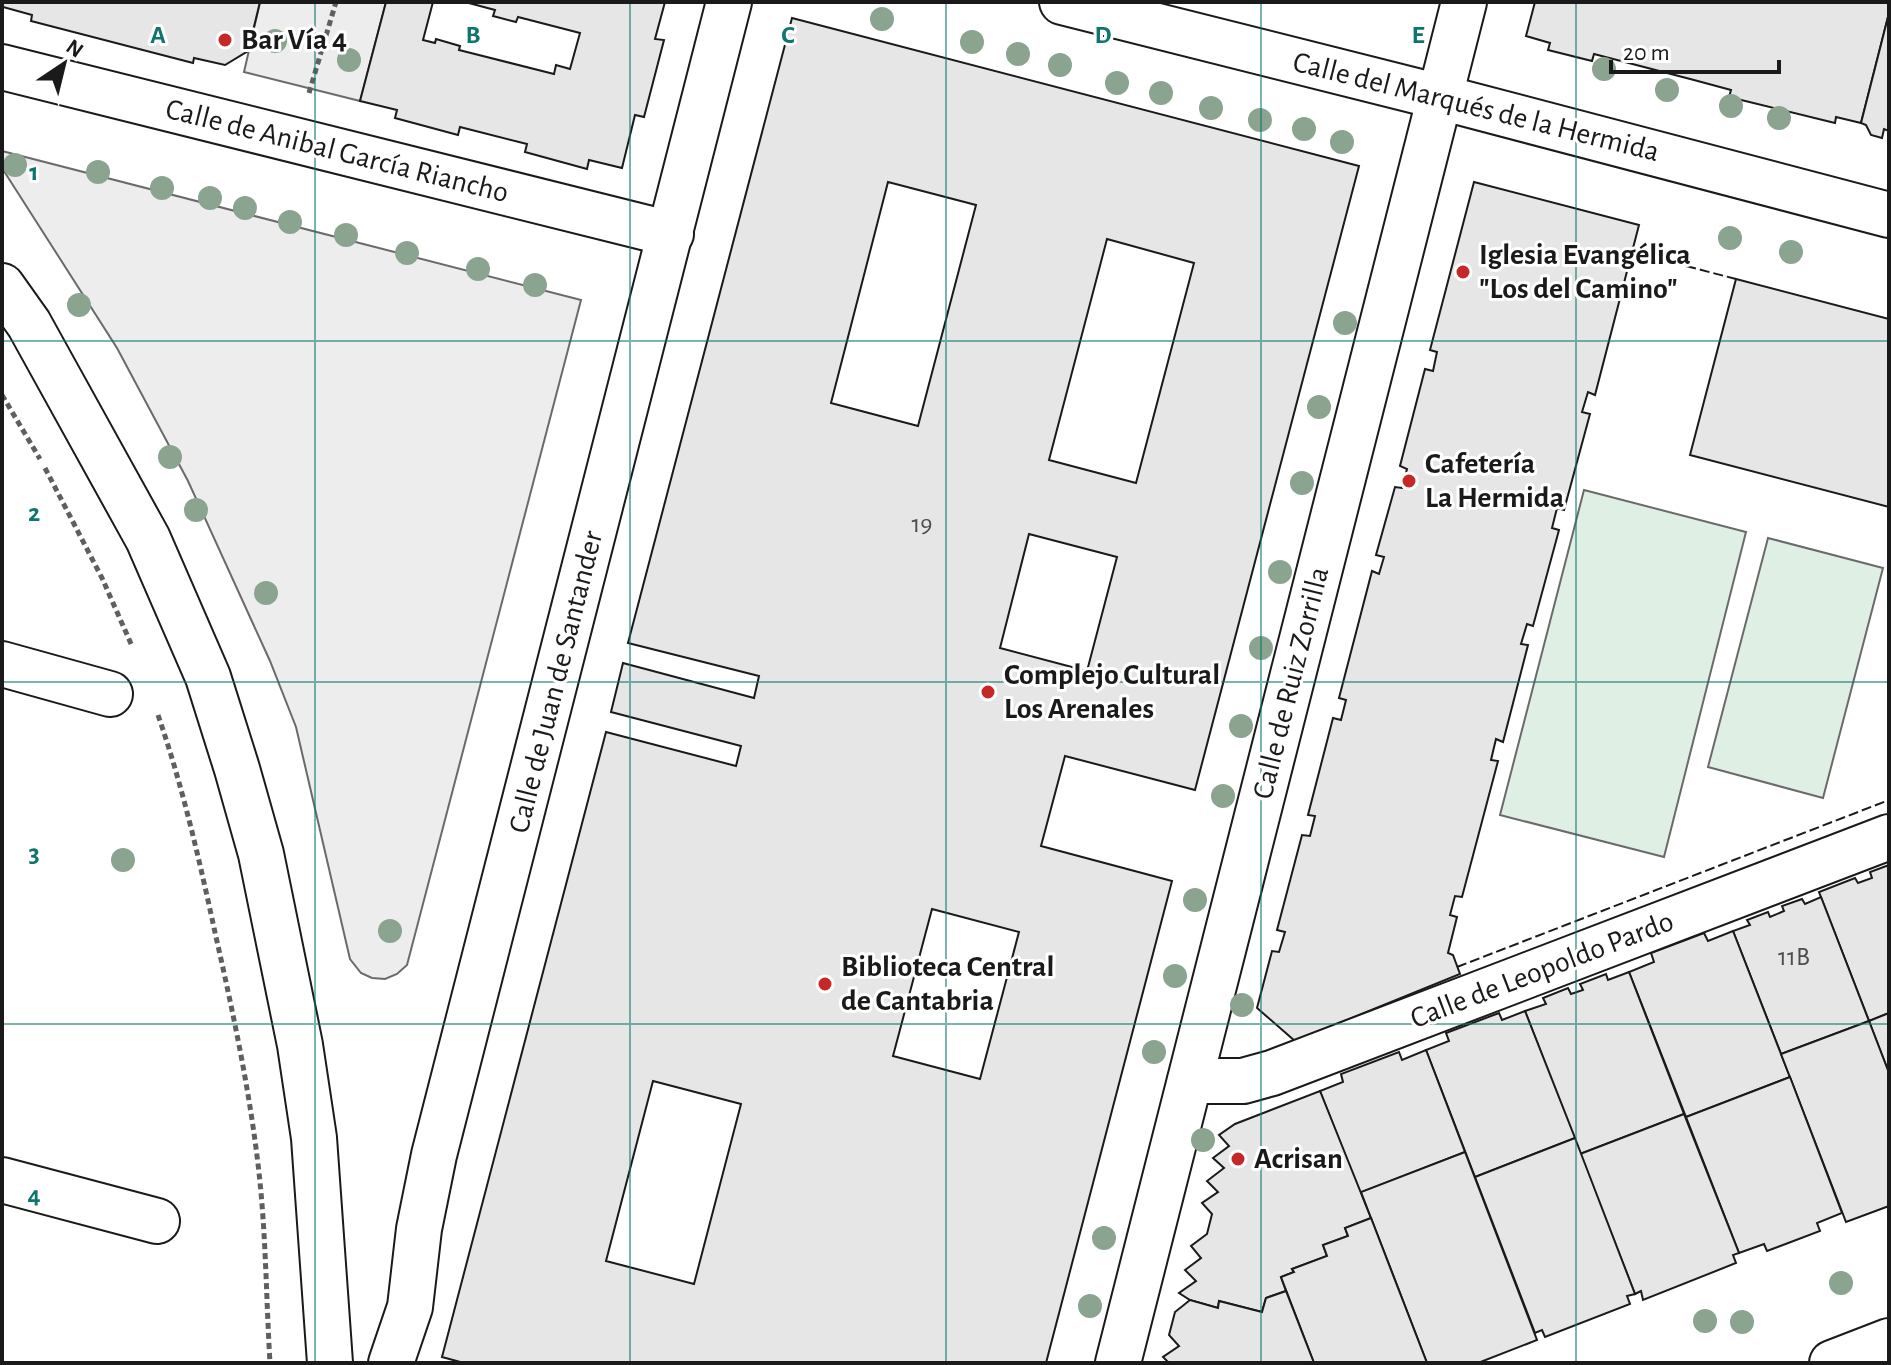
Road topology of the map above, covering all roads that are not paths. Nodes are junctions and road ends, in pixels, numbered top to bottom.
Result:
1 (729, 2) edge
2 (1062, 2) edge
3 (1464, 2) edge
4 (2, 67) edge
5 (1440, 97) junction
6 (1889, 215) edge
7 (671, 234) junction
8 (2, 286) edge
9 (2, 664) edge
10 (110, 694) dead end
11 (1889, 837) edge
12 (1190, 1081) junction
13 (2, 1180) edge
14 (157, 1221) dead end
15 (1889, 1341) edge
16 (330, 1363) edge
17 (391, 1363) edge
18 (1118, 1363) edge
19 (1832, 1363) edge

1 - 7 street, Calle de Juan de Santander
2 - 5 street, Calle del Marqués de la Hermida
3 - 5 street, Calle de Ruiz Zorrilla
4 - 7 street, Calle de Anibal García Riancho
5 - 6 street, Calle del Marqués de la Hermida
5 - 12 street, Calle de Ruiz Zorrilla
7 - 17 street, Calle de Juan de Santander
8 - 16 street
9 - 10 street
11 - 12 street, Calle de Leopoldo Pardo
12 - 18 street, Calle de Ruiz Zorrilla
13 - 14 street
15 - 19 street

